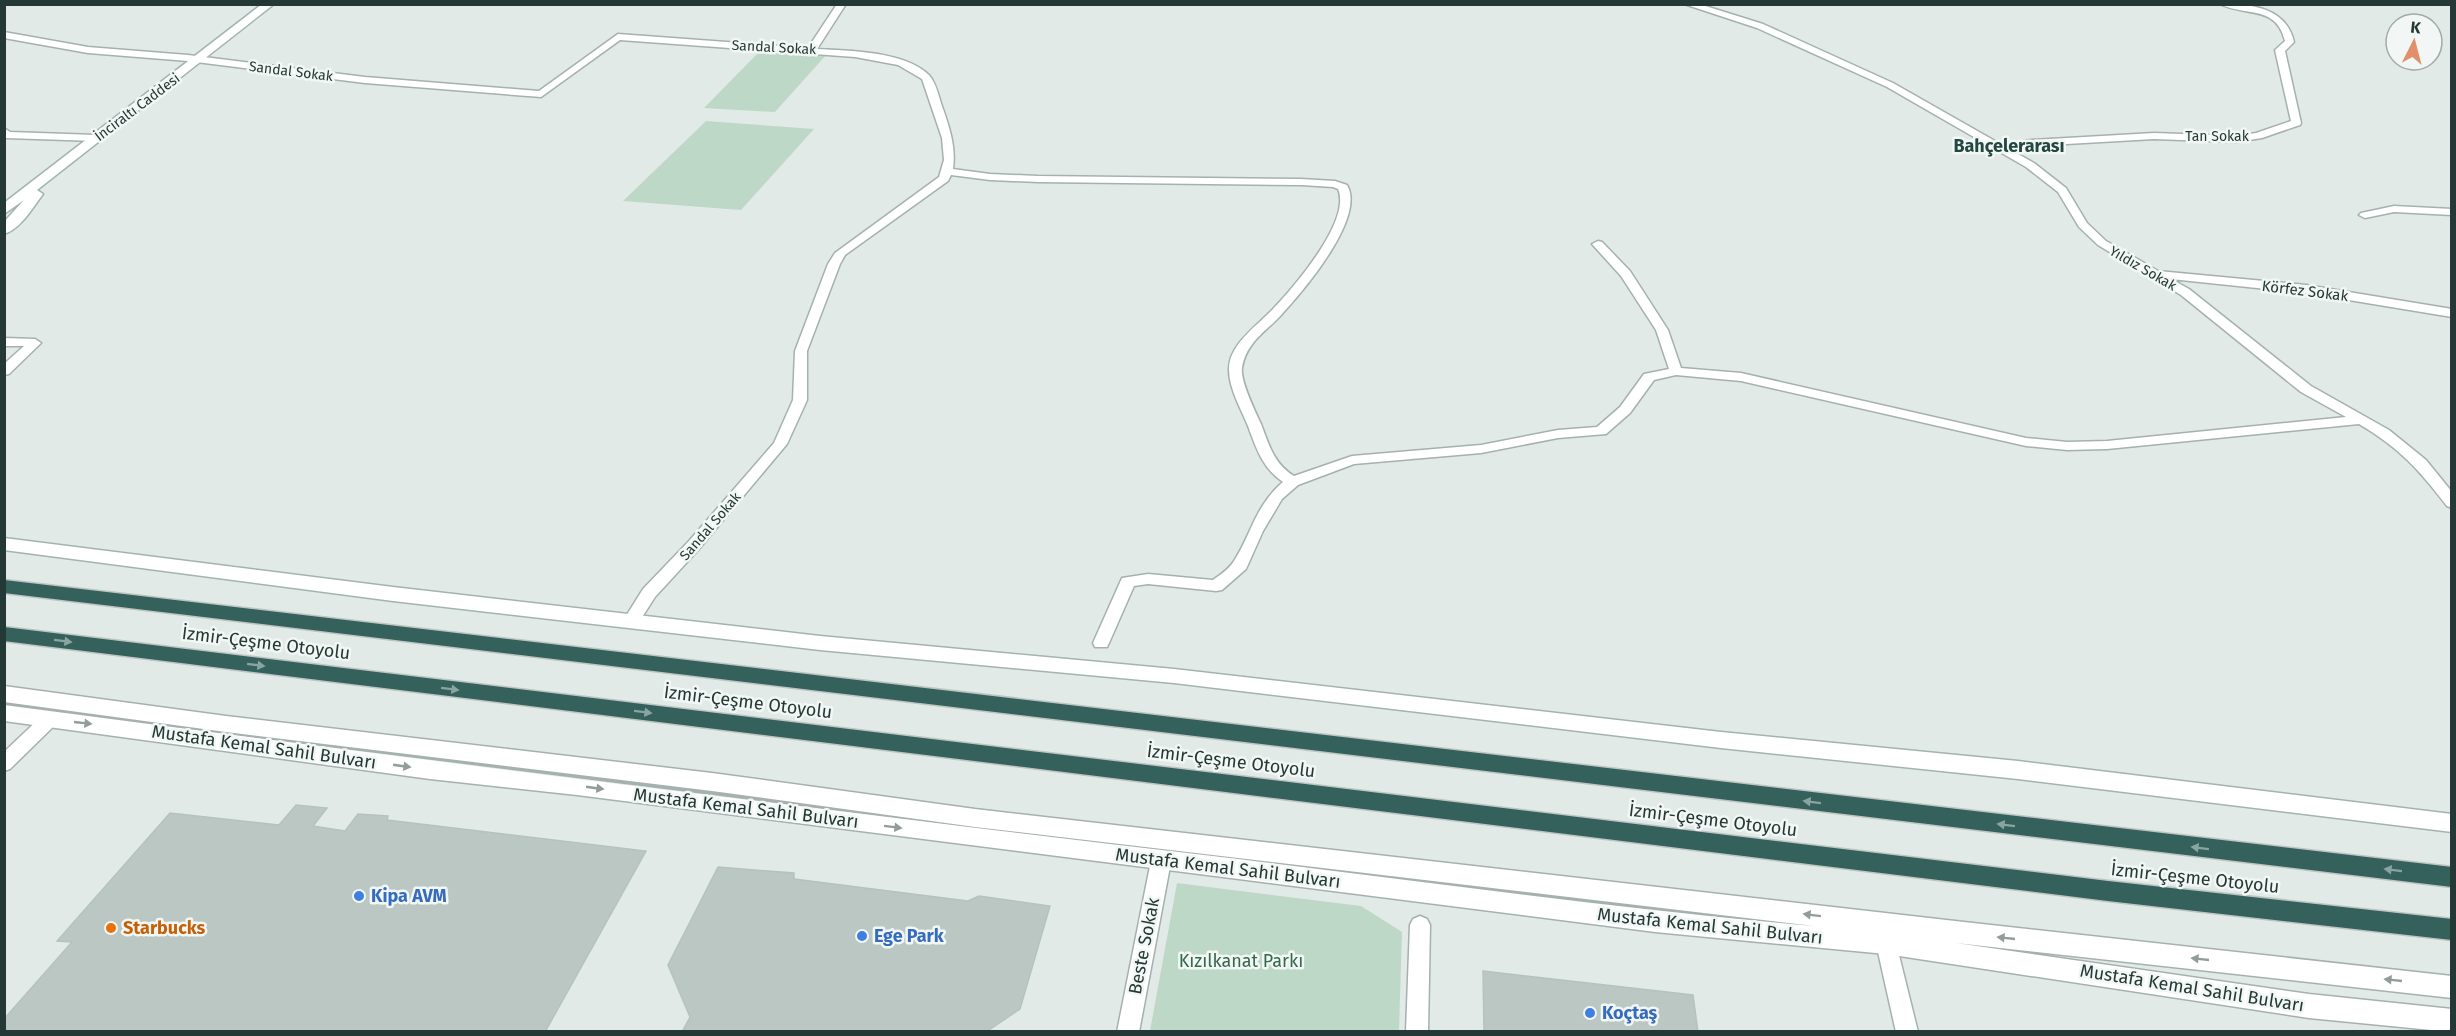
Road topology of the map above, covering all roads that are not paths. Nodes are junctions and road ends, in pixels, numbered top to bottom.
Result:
1 (269, 4) edge
2 (842, 4) edge
3 (1688, 4) edge
4 (2224, 4) edge
5 (1715, 8) edge
6 (4, 35) edge
7 (812, 49) junction
8 (199, 60) junction
9 (4, 130) edge
10 (96, 138) junction
11 (2002, 148) junction
12 (948, 171) junction
13 (47, 177) junction
14 (4, 200) edge
15 (4, 210) edge
16 (2451, 212) edge
17 (2365, 215) dead end
18 (4, 230) edge
19 (1598, 244) dead end
20 (2157, 274) junction
21 (2451, 313) edge
22 (4, 342) edge
23 (4, 371) edge
24 (1676, 371) junction
25 (2361, 420) junction
26 (1293, 482) junction
27 (2451, 503) edge
28 (4, 544) edge
29 (4, 586) edge
30 (631, 621) junction
31 (4, 634) edge
32 (1101, 643) dead end
33 (4, 694) edge
34 (4, 713) edge
35 (50, 719) junction
36 (4, 764) edge
37 (2451, 823) edge
38 (1161, 861) junction
39 (2451, 876) edge
40 (1420, 925) dead end
41 (2451, 930) edge
42 (1886, 943) junction
43 (2451, 987) edge
44 (2451, 1021) edge
45 (1128, 1032) edge
46 (1417, 1032) edge
47 (1906, 1032) edge

1 - 8 street, İnciraltı Caddesi
2 - 7 street
3 - 5 street, Yıldız Sokak
4 - 11 street, Tan Sokak
5 - 11 street, Yıldız Sokak
6 - 8 street, Sandal Sokak
7 - 8 street, Sandal Sokak
7 - 12 street, Sandal Sokak
8 - 10 street, İnciraltı Caddesi
9 - 10 street
10 - 13 street, İnciraltı Caddesi
11 - 20 street, Yıldız Sokak
12 - 26 street
12 - 30 street, Sandal Sokak
13 - 14 street
13 - 15 street, İnciraltı Caddesi
13 - 18 street
16 - 17 street
19 - 24 street
20 - 21 street, Körfez Sokak
20 - 25 street, Yıldız Sokak
22 - 23 street
24 - 25 street
24 - 26 street
25 - 27 street, Yıldız Sokak
26 - 32 street
28 - 30 street
39 -> 29 highway, İzmir-Çeşme Otoyolu
30 - 37 street
31 -> 41 highway, İzmir-Çeşme Otoyolu
43 -> 33 street, Mustafa Kemal Sahil Bulvarı
34 - 35 street, Mustafa Kemal Sahil Bulvarı
35 - 36 street
35 -> 38 street, Mustafa Kemal Sahil Bulvarı
38 - 42 street, Mustafa Kemal Sahil Bulvarı
38 - 45 street, Beste Sokak
40 - 46 street
42 - 44 street, Mustafa Kemal Sahil Bulvarı
42 - 47 street

